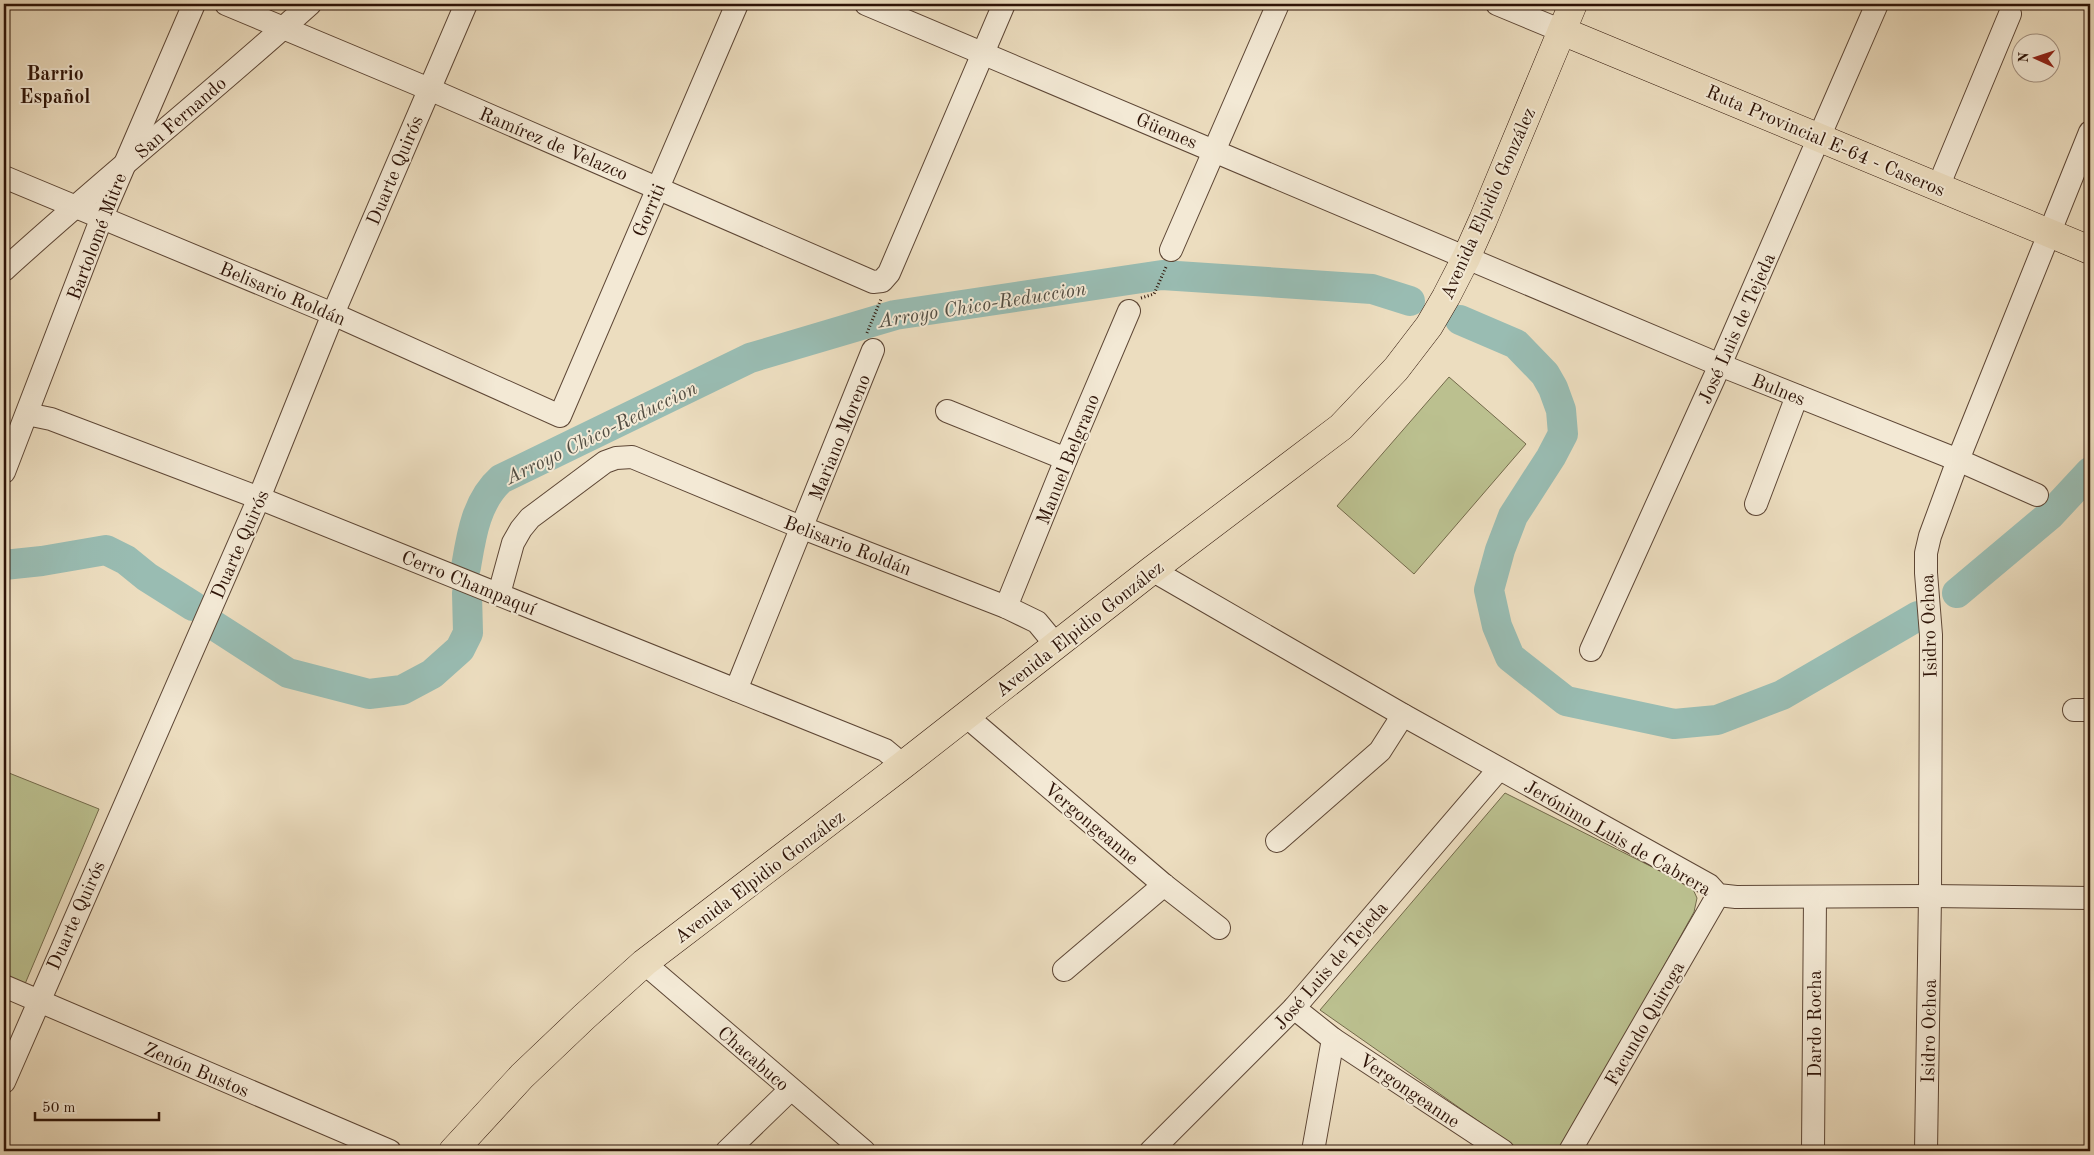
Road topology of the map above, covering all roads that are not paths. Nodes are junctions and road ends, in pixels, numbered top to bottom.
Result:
1 (194, 4) edge
2 (226, 4) edge
3 (310, 4) edge
4 (466, 4) edge
5 (737, 4) edge
6 (866, 4) edge
7 (1004, 4) edge
8 (1278, 4) edge
9 (1497, 4) edge
10 (1573, 4) edge
11 (1877, 4) edge
12 (2010, 14) dead end
13 (283, 28) junction
14 (1562, 31) junction
15 (982, 52) junction
16 (429, 89) junction
17 (2090, 132) edge
18 (1819, 138) junction
19 (1215, 150) junction
20 (123, 166) junction
21 (4, 177) edge
22 (1938, 187) junction
23 (657, 188) junction
24 (73, 207) junction
25 (102, 217) junction
26 (2049, 233) junction
27 (2090, 250) edge
28 (1169, 258) road end
29 (1466, 258) junction
30 (4, 270) edge
31 (1136, 303) road end
32 (333, 314) junction
33 (870, 341) road end
34 (1720, 365) junction
35 (1797, 396) junction
36 (947, 411) dead end
37 (560, 416) joint
38 (17, 422) edge
39 (1066, 459) junction
40 (1958, 460) junction
41 (4, 472) edge
42 (2037, 495) dead end
43 (259, 498) junction
44 (1756, 504) dead end
45 (802, 528) junction
46 (1152, 570) junction
47 (499, 594) junction
48 (1006, 607) junction
49 (1056, 645) junction
50 (1591, 650) dead end
51 (736, 690) junction
52 (1403, 715) junction
53 (966, 716) junction
54 (903, 765) junction
55 (1499, 769) junction
56 (1277, 842) dead end
57 (1164, 885) junction
58 (1718, 895) junction
59 (1930, 896) junction
60 (1815, 898) junction
61 (2090, 898) edge
62 (1219, 928) dead end
63 (644, 963) junction
64 (1064, 970) dead end
65 (4, 986) edge
66 (38, 1001) junction
67 (1294, 1008) junction
68 (1333, 1039) junction
69 (4, 1082) edge
70 (790, 1090) junction
71 (390, 1151) edge
72 (453, 1151) edge
73 (727, 1151) edge
74 (864, 1151) edge
75 (1151, 1151) edge
76 (1313, 1151) edge
77 (1503, 1151) edge
78 (1570, 1151) edge
79 (1813, 1151) edge
80 (1926, 1151) edge

1 - 20 street, Bartolomé Mitre
2 - 13 street, Ramírez de Velazco
3 - 13 street, San Fernando
4 - 16 street, Duarte Quirós
5 - 23 street, Gorriti
6 - 15 street, Güemes
7 - 15 street
8 - 19 street
9 - 14 street
10 - 14 main road, Avenida Elpidio González
11 - 18 street, José Luis de Tejeda
12 - 22 street
13 - 16 street, Ramírez de Velazco
13 - 20 street, San Fernando
14 - 18 main road, Ruta Provincial E-64 - Caseros
14 - 29 main road, Avenida Elpidio González
15 - 19 street, Güemes
15 - 23 street, Ramírez de Velazco
16 - 23 street, Ramírez de Velazco
16 - 32 street, Duarte Quirós
17 - 26 street, Isidro Ochoa
18 - 22 main road, Ruta Provincial E-64 - Caseros
18 - 34 street, José Luis de Tejeda
19 - 28 street
19 - 29 street, Güemes
20 - 24 street, San Fernando
20 - 25 street, Bartolomé Mitre
21 - 24 street, Belisario Roldán
22 - 26 main road, Ruta Provincial E-64 - Caseros
23 - 37 street, Gorriti
24 - 25 street, Belisario Roldán
24 - 30 street, San Fernando
25 - 32 street, Belisario Roldán
25 - 38 street, Bartolomé Mitre
26 - 27 main road, Ruta Provincial E-64 - Caseros
26 - 40 street, Isidro Ochoa
29 - 34 street, Bulnes
29 - 46 main road, Avenida Elpidio González
31 - 39 street, Manuel Belgrano
32 - 37 street, Belisario Roldán
32 - 43 street, Duarte Quirós
33 - 45 street, Mariano Moreno
34 - 35 street, Bulnes
34 - 50 street, José Luis de Tejeda
35 - 40 street, Bulnes
35 - 44 street
36 - 39 street
38 - 41 street, Bartolomé Mitre
38 - 43 street, Cerro Champaquí
39 - 48 street, Manuel Belgrano
40 - 42 street, Bulnes
40 - 59 street, Isidro Ochoa
43 - 47 street, Cerro Champaquí
43 - 66 street, Duarte Quirós
45 - 47 street, Belisario Roldán
45 - 48 street, Belisario Roldán
45 - 51 street, Mariano Moreno
46 - 49 main road, Avenida Elpidio González
46 - 52 street, Jerónimo Luis de Cabrera
47 - 51 street, Cerro Champaquí
48 - 49 street, Belisario Roldán
49 - 53 main road, Avenida Elpidio González
51 - 54 street, Cerro Champaquí
52 - 55 street, Jerónimo Luis de Cabrera
52 - 56 street
53 - 54 main road, Avenida Elpidio González
53 - 57 street, Vergongeanne
54 - 63 main road, Avenida Elpidio González
55 - 58 street, Jerónimo Luis de Cabrera
55 - 67 street, José Luis de Tejeda
57 - 62 street, Vergongeanne
57 - 64 street
58 - 60 street, Jerónimo Luis de Cabrera
58 - 78 street, Facundo Quiroga
59 - 60 street, Jerónimo Luis de Cabrera
59 - 61 street, Jerónimo Luis de Cabrera
59 - 80 street, Isidro Ochoa
60 - 79 street, Dardo Rocha
63 - 70 street, Chacabuco
63 - 72 main road, Avenida Elpidio González
65 - 66 street, Zenón Bustos
66 - 69 street, Duarte Quirós
66 - 71 street, Zenón Bustos
67 - 68 street, Vergongeanne
67 - 75 street, José Luis de Tejeda
68 - 76 street
68 - 77 street, Vergongeanne
70 - 73 street
70 - 74 street, Chacabuco

